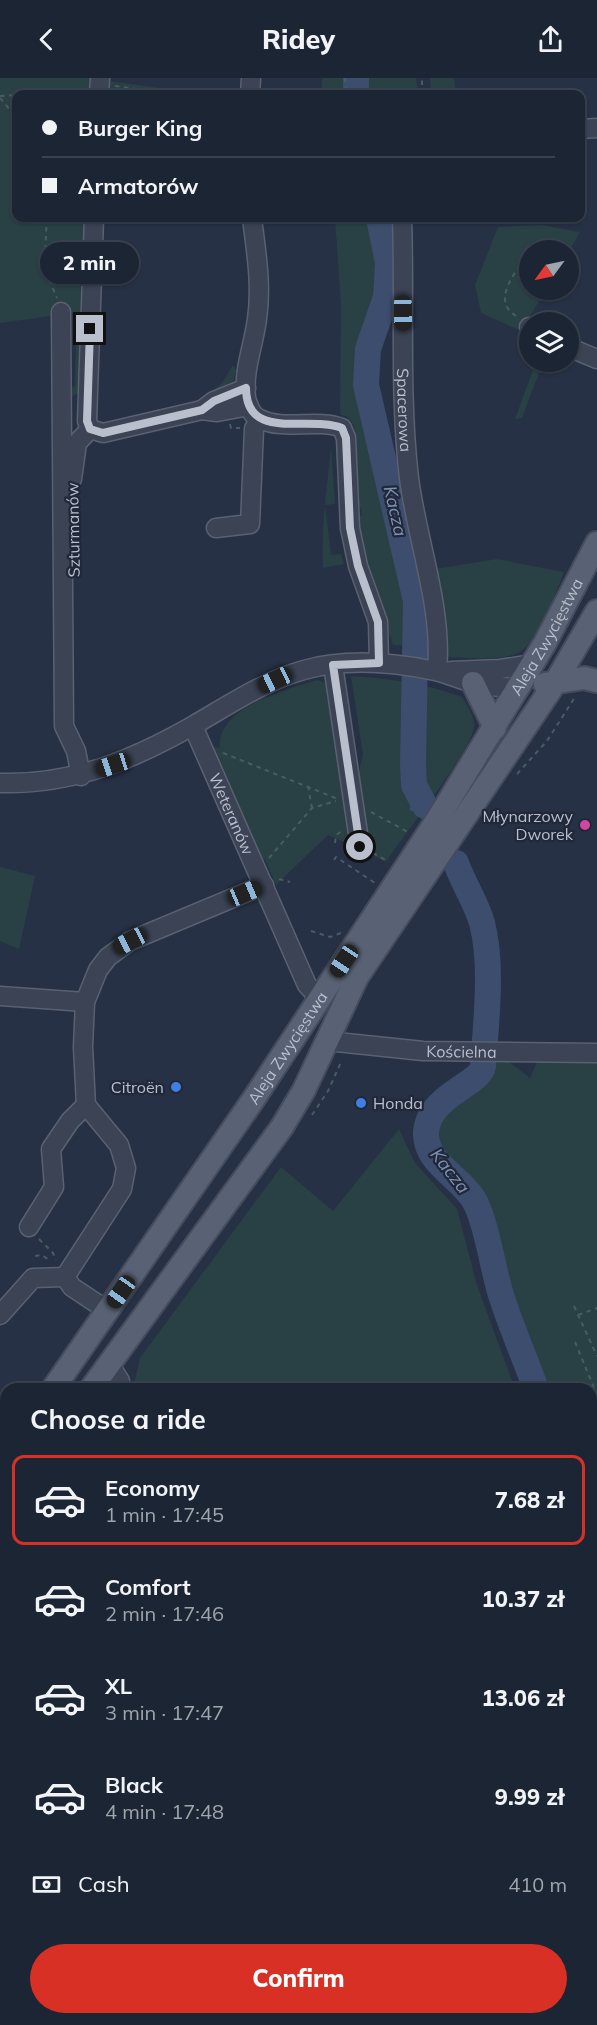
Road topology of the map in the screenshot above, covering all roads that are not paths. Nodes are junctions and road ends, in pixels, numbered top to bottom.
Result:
1 (94, 222) edge
2 (252, 222) edge
3 (402, 222) edge
4 (61, 312) road end
5 (579, 352) edge
6 (597, 359) edge
7 (251, 404) junction
8 (62, 408) junction
9 (87, 408) junction
10 (90, 429) junction
11 (216, 528) dead end
12 (597, 543) edge
13 (597, 611) edge
14 (558, 619) junction
15 (597, 651) edge
16 (571, 656) junction
17 (379, 663) junction
18 (533, 664) junction
19 (333, 665) junction
20 (435, 671) junction
21 (590, 680) edge
22 (473, 683) junction
23 (555, 683) junction
24 (519, 688) junction
25 (193, 726) junction
26 (495, 728) junction
27 (76, 751) junction
28 (81, 776) junction
29 (0, 783) edge
30 (360, 847) dead end
31 (264, 878) junction
32 (0, 996) edge
33 (319, 998) junction
34 (85, 1002) junction
35 (327, 1041) junction
36 (597, 1053) edge
37 (86, 1105) junction
38 (29, 1227) road end
39 (61, 1271) junction
40 (108, 1311) junction
41 (0, 1315) edge
42 (134, 1330) junction
43 (109, 1364) junction
44 (57, 1383) edge
45 (95, 1383) edge
46 (120, 1383) edge

1 - 9 street
2 - 7 street
3 - 20 street, Spacerowa
4 - 8 street, Szturmanów
5 - 6 street
7 - 10 street
7 - 11 street
7 - 17 street
8 - 9 street
8 - 27 street, Szturmanów
9 - 10 street
10 - 27 street, Szturmanów
12 - 14 main road, Aleja Zwycięstwa
13 - 16 main road, Aleja Zwycięstwa
14 - 16 main road
14 - 18 main road, Aleja Zwycięstwa
15 - 16 main road
16 - 18 main road
16 - 21 main road
16 - 23 main road, Aleja Zwycięstwa
17 - 19 street
17 - 20 street
18 - 20 street
18 - 23 main road
18 - 24 main road, Aleja Zwycięstwa
19 - 25 street
19 - 30 street
20 - 22 street
21 - 23 main road
22 - 24 street
22 - 26 main road
23 - 24 main road
23 - 35 main road, Aleja Zwycięstwa
24 - 26 main road, Aleja Zwycięstwa
25 - 28 street
25 - 31 street, Weteranów
26 - 33 main road, Aleja Zwycięstwa
27 - 28 street, Szturmanów
28 - 29 street
31 - 33 street, Weteranów
31 - 34 street
32 - 34 street
33 - 40 main road, Aleja Zwycięstwa
34 - 37 street
35 - 36 street, Kościelna
35 - 42 main road, Aleja Zwycięstwa
37 - 38 street
37 - 39 street
39 - 40 street
39 - 41 street
40 - 42 main road
40 - 44 main road, Aleja Zwycięstwa
42 - 43 main road, Aleja Zwycięstwa
43 - 45 main road, Aleja Zwycięstwa
43 - 46 street

